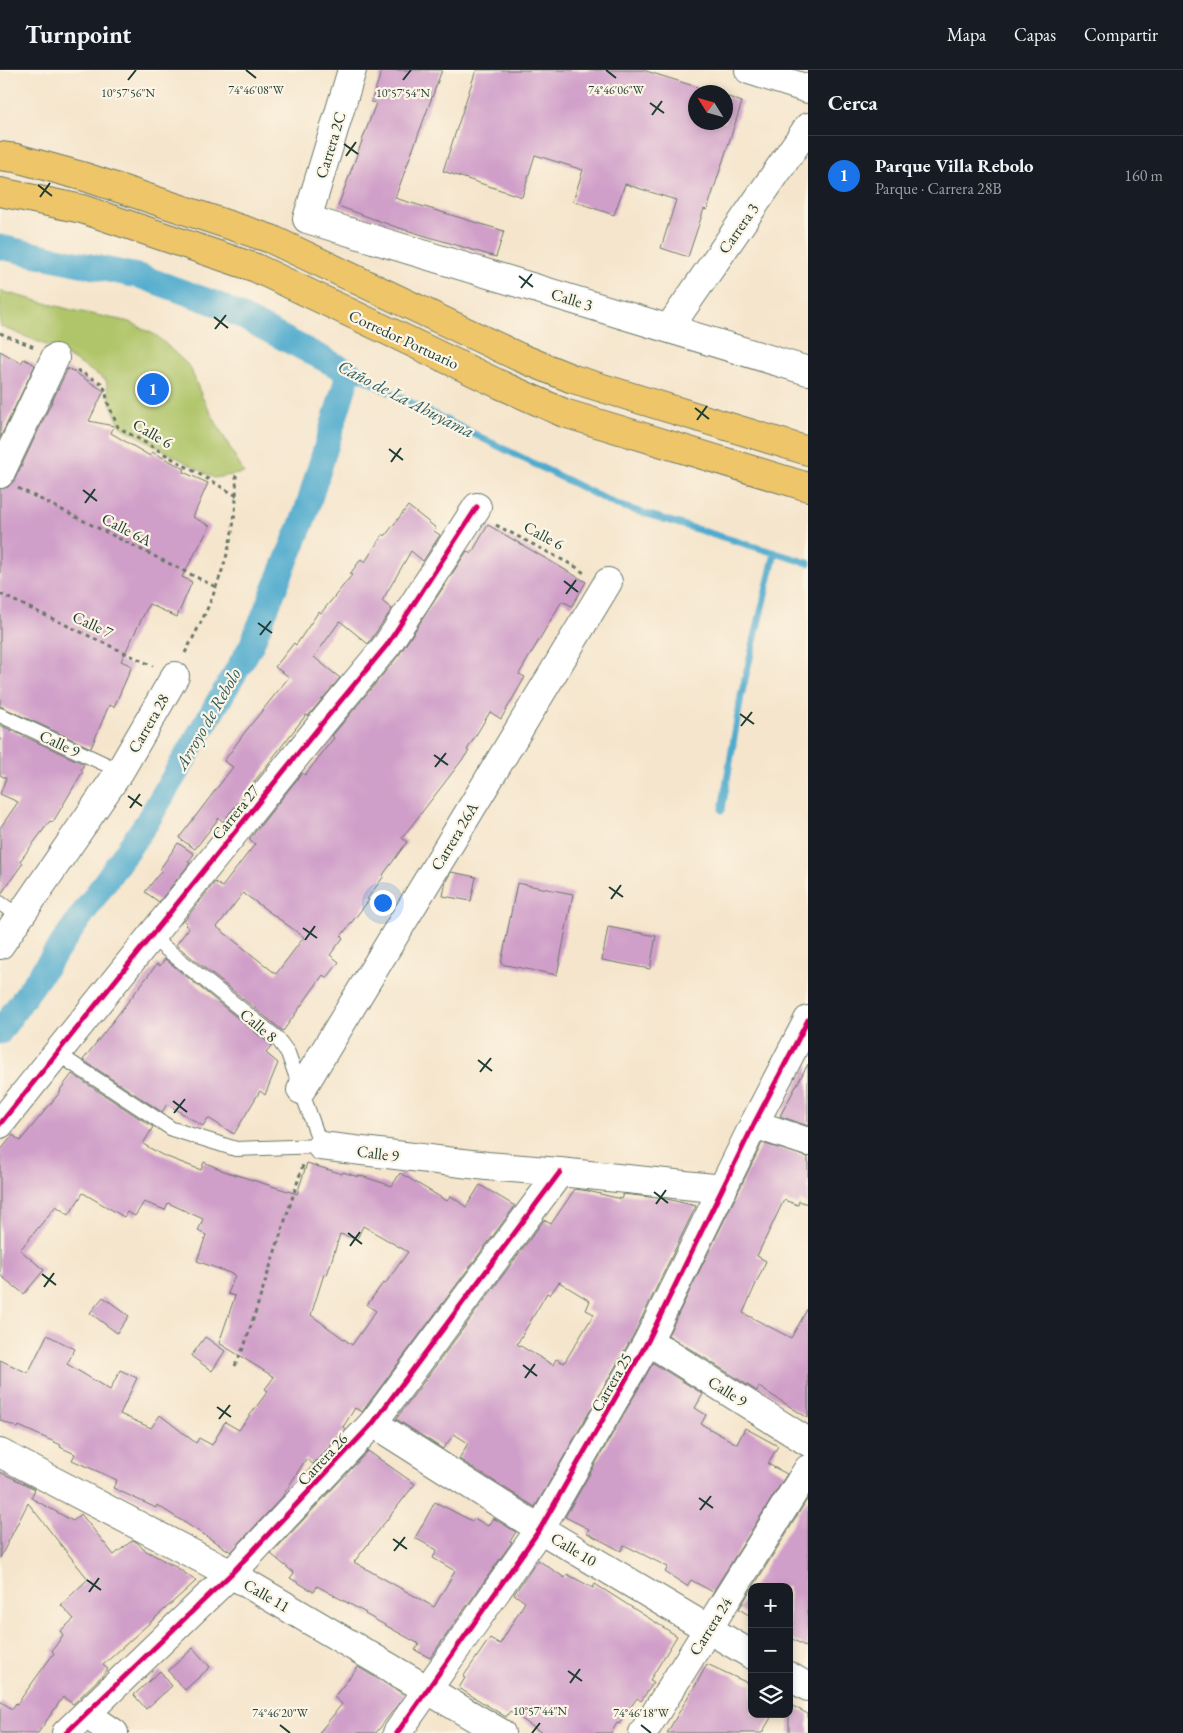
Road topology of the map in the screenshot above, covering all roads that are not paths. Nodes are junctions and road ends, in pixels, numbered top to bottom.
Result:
1 (352, 70) edge
2 (749, 70) edge
3 (808, 89) edge
4 (808, 127) edge
5 (0, 156) edge
6 (0, 192) edge
7 (307, 219) joint
8 (284, 246) junction
9 (270, 274) junction
10 (669, 328) junction
11 (55, 358) road end
12 (808, 371) edge
13 (808, 451) edge
14 (9, 481) edge
15 (808, 487) edge
16 (472, 515) road end
17 (606, 586) road end
18 (175, 676) road end
19 (0, 715) edge
20 (120, 771) junction
21 (10, 910) edge
22 (150, 936) junction
23 (0, 945) edge
24 (808, 1020) edge
25 (58, 1054) junction
26 (301, 1090) junction
27 (0, 1124) edge
28 (754, 1124) junction
29 (808, 1142) edge
30 (315, 1146) junction
31 (560, 1172) junction
32 (723, 1189) junction
33 (648, 1341) junction
34 (373, 1424) junction
35 (808, 1442) edge
36 (0, 1453) edge
37 (808, 1469) edge
38 (540, 1529) junction
39 (231, 1574) junction
40 (708, 1630) junction
41 (748, 1653) edge
42 (793, 1678) edge
43 (808, 1687) edge
44 (428, 1689) junction
45 (86, 1714) junction
46 (66, 1733) edge
47 (114, 1733) edge
48 (397, 1733) edge
49 (501, 1733) edge
50 (643, 1733) edge

1 - 7 street, Carrera 2C
2 - 3 street
4 - 10 street, Carrera 3
5 - 8 main road, Corredor Portuario
6 - 9 main road, Corredor Portuario
7 - 10 street, Calle 3
8 - 9 main road
8 - 13 main road, Corredor Portuario
9 - 15 main road, Corredor Portuario
10 - 12 street, Calle 3
11 - 14 street
16 - 22 street, Carrera 27
17 - 26 street, Carrera 26A
18 - 20 street, Carrera 28
19 - 20 lane, Calle 9
20 - 21 street, Carrera 28
21 - 23 street, Carrera 28
22 - 25 street, Carrera 27
22 - 26 lane, Calle 8
24 - 28 street, Carrera 25
25 - 27 street, Carrera 27
25 - 30 lane, Calle 9
26 - 30 lane, Calle 8
28 - 29 street
28 - 32 street, Carrera 25
30 - 31 street, Calle 9
31 - 32 street, Calle 9
31 - 34 street, Carrera 26
32 - 33 street, Carrera 25
33 - 35 street, Calle 9
33 - 38 street, Carrera 25
34 - 38 street, Calle 10
34 - 39 street, Carrera 26
36 - 39 street, Calle 11
37 - 40 street, Carrera 24
38 - 40 street, Calle 10
38 - 44 street, Carrera 25
39 - 44 street, Calle 11
39 - 45 street, Carrera 26
40 - 41 street, Calle 10
40 - 50 street, Carrera 24
42 - 43 street
44 - 48 street, Carrera 25
44 - 49 street, Calle 11
45 - 46 street, Carrera 26
45 - 47 street

